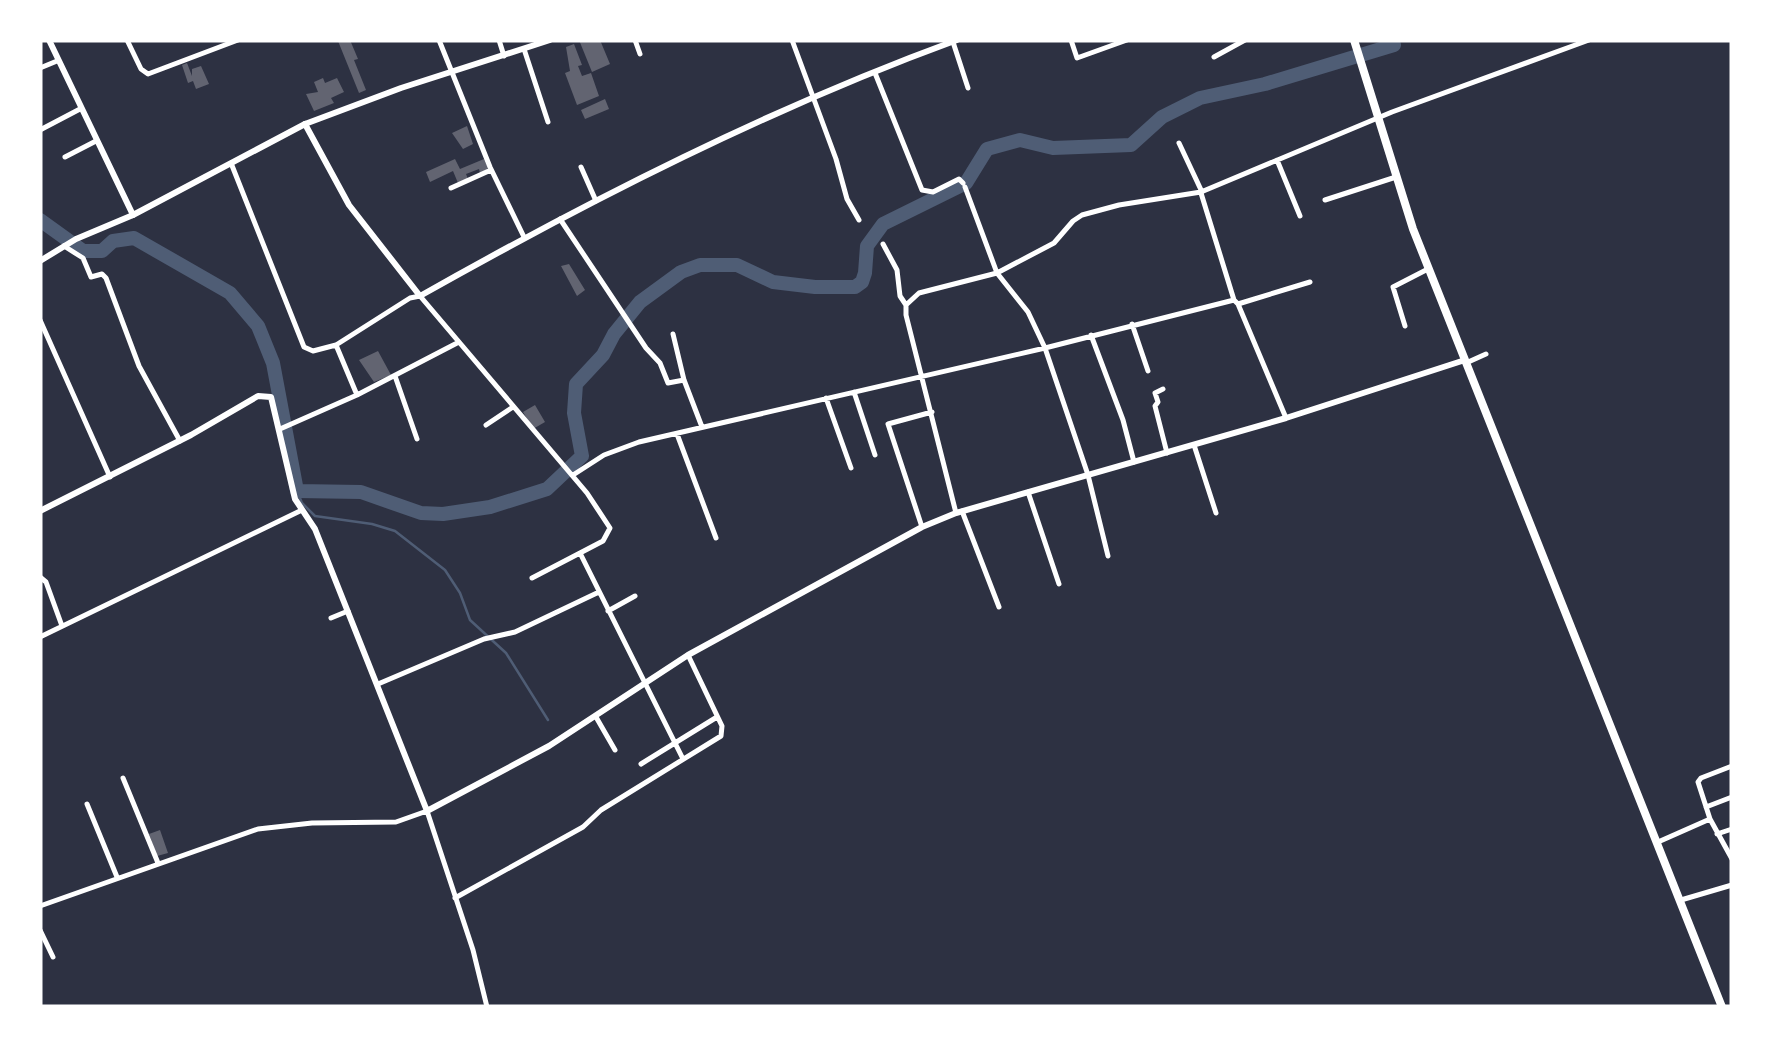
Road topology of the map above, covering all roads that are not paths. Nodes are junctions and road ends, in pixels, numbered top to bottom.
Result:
1 (49, 40) edge
2 (127, 40) edge
3 (238, 40) edge
4 (439, 40) edge
5 (499, 40) edge
6 (550, 40) edge
7 (635, 40) edge
8 (792, 40) edge
9 (1071, 40) edge
10 (1126, 40) edge
11 (1245, 40) edge
12 (1354, 40) edge
13 (1589, 40) edge
14 (955, 41) edge
15 (1111, 43) edge
16 (524, 49) junction
17 (640, 54) dead end
18 (504, 56) junction
19 (1214, 57) dead end
20 (57, 60) junction
21 (40, 68) edge
22 (452, 71) junction
23 (875, 73) junction
24 (968, 88) dead end
25 (812, 99) junction
26 (80, 109) junction
27 (1379, 118) junction
28 (548, 122) dead end
29 (304, 124) junction
30 (40, 130) edge
31 (96, 141) junction
32 (1179, 143) dead end
33 (66, 157) dead end
34 (1277, 160) junction
35 (231, 162) junction
36 (581, 167) dead end
37 (491, 170) junction
38 (1396, 177) junction
39 (451, 188) dead end
40 (1201, 192) junction
41 (1325, 200) dead end
42 (596, 201) junction
43 (133, 215) junction
44 (1300, 216) dead end
45 (560, 218) junction
46 (859, 220) dead end
47 (524, 238) junction
48 (883, 244) dead end
49 (65, 245) junction
50 (40, 261) edge
51 (1428, 269) junction
52 (998, 273) junction
53 (1310, 282) dead end
54 (420, 296) junction
55 (1236, 302) junction
56 (906, 305) junction
57 (40, 320) edge
58 (1132, 324) junction
59 (1405, 326) dead end
60 (672, 334) dead end
61 (1091, 336) junction
62 (458, 342) junction
63 (336, 345) junction
64 (1045, 348) junction
65 (1486, 354) dead end
66 (1466, 361) junction
67 (1148, 371) dead end
68 (395, 376) junction
69 (923, 376) junction
70 (684, 380) junction
71 (1163, 389) dead end
72 (854, 392) junction
73 (357, 395) junction
74 (826, 398) junction
75 (513, 407) junction
76 (932, 412) junction
77 (1286, 418) junction
78 (486, 425) dead end
79 (702, 428) junction
80 (280, 429) junction
81 (677, 434) junction
82 (417, 438) dead end
83 (180, 441) junction
84 (1194, 445) junction
85 (1167, 453) junction
86 (875, 454) dead end
87 (1134, 462) junction
88 (851, 468) dead end
89 (569, 471) junction
90 (1088, 474) junction
91 (110, 478) junction
92 (1028, 492) junction
93 (302, 510) junction
94 (40, 511) edge
95 (959, 512) junction
96 (1216, 513) dead end
97 (922, 528) junction
98 (716, 538) dead end
99 (580, 553) junction
100 (1108, 556) dead end
101 (40, 577) edge
102 (532, 578) dead end
103 (1060, 584) dead end
104 (599, 592) junction
105 (635, 596) dead end
106 (998, 608) dead end
107 (608, 611) junction
108 (348, 612) junction
109 (331, 618) dead end
110 (62, 626) junction
111 (40, 637) edge
112 (688, 655) junction
113 (378, 684) junction
114 (643, 684) junction
115 (594, 714) junction
116 (718, 717) junction
117 (675, 743) junction
118 (615, 750) dead end
119 (683, 759) junction
120 (641, 764) dead end
121 (1732, 766) edge
122 (123, 778) dead end
123 (1732, 798) edge
124 (87, 804) dead end
125 (1706, 807) junction
126 (427, 811) junction
127 (1710, 819) junction
128 (1732, 829) edge
129 (1718, 834) junction
130 (1658, 842) junction
131 (1732, 859) edge
132 (158, 863) junction
133 (118, 877) junction
134 (1732, 885) edge
135 (456, 898) junction
136 (1681, 900) junction
137 (40, 906) edge
138 (40, 930) edge
139 (48, 945) junction
140 (40, 949) edge
141 (54, 956) dead end
142 (487, 1007) edge
143 (1722, 1007) edge

1 - 20 street
2 - 3 street
4 - 22 street
5 - 18 street
6 - 16 street
7 - 17 street
8 - 25 street
9 - 15 street
10 - 15 street
11 - 19 street
12 - 27 main road
13 - 27 street
14 - 23 street
14 - 24 street
16 - 18 street
16 - 28 street
18 - 22 street
20 - 21 street
20 - 26 street
22 - 29 street
22 - 37 street
23 - 25 street
23 - 52 street
25 - 42 street
25 - 46 street
26 - 30 street
26 - 31 street
27 - 34 street
27 - 38 main road
29 - 35 street
29 - 54 street
31 - 33 street
31 - 43 street
32 - 40 street
34 - 40 street
34 - 44 street
35 - 43 street
35 - 63 street
36 - 42 street
37 - 39 street
37 - 47 street
38 - 41 street
38 - 51 main road
40 - 52 street
40 - 55 street
42 - 45 street
43 - 49 street
45 - 47 street
45 - 70 street
47 - 54 street
48 - 56 street
49 - 50 street
49 - 83 street
51 - 59 street
51 - 66 main road
52 - 56 street
52 - 64 street
53 - 55 street
54 - 62 street
54 - 63 street
55 - 58 street
55 - 77 street
56 - 69 street
57 - 91 street
58 - 61 street
58 - 67 street
60 - 70 street
61 - 64 street
61 - 87 street
62 - 68 street
62 - 75 street
63 - 73 street
64 - 69 street
64 - 90 street
65 - 66 street
66 - 77 street
66 - 130 main road
68 - 73 street
68 - 82 street
69 - 72 street
69 - 76 street
70 - 79 street
71 - 85 street
72 - 74 street
72 - 86 street
73 - 80 street
74 - 79 street
74 - 88 street
75 - 78 street
75 - 89 street
76 - 95 street
76 - 97 street
77 - 84 street
79 - 81 street
80 - 83 street
80 - 93 street
81 - 89 street
81 - 98 street
83 - 91 street
84 - 85 street
84 - 96 street
85 - 87 street
87 - 90 street
89 - 99 street
90 - 92 street
90 - 100 street
91 - 94 street
92 - 95 street
92 - 103 street
93 - 108 street
93 - 110 street
95 - 97 street
95 - 106 street
97 - 112 street
99 - 102 street
99 - 104 street
101 - 110 street
104 - 107 street
104 - 113 street
105 - 107 street
107 - 114 street
108 - 109 street
108 - 113 street
110 - 111 street
112 - 114 street
112 - 116 street
113 - 126 street
114 - 115 street
114 - 117 street
115 - 118 street
115 - 126 street
116 - 117 street
116 - 119 street
117 - 119 street
117 - 120 street
119 - 135 street
121 - 125 street
122 - 132 street
123 - 125 street
124 - 133 street
125 - 127 street
126 - 132 street
126 - 135 street
127 - 129 street
127 - 130 street
128 - 129 street
129 - 131 street
130 - 136 main road
132 - 133 street
133 - 137 street
134 - 136 street
135 - 142 street
136 - 143 main road
138 - 139 street
139 - 140 street
139 - 141 street

